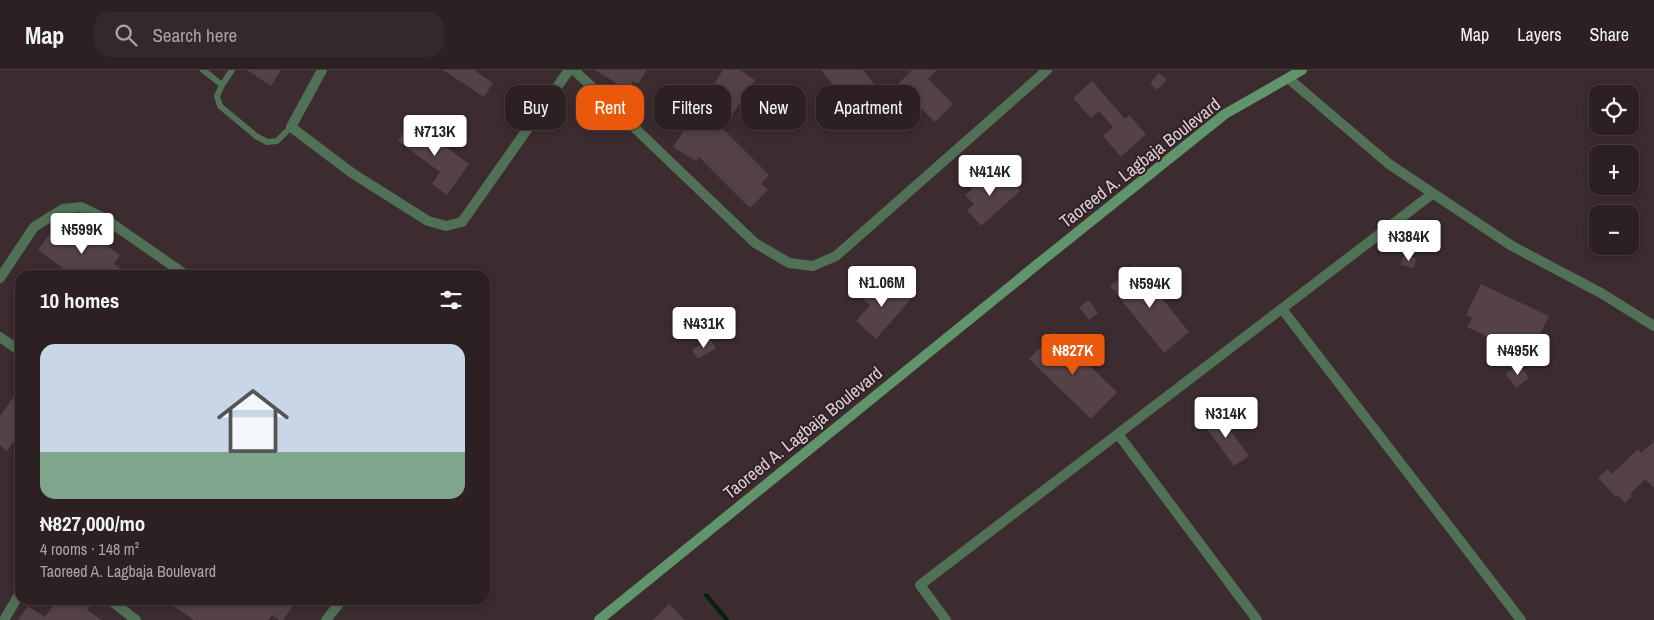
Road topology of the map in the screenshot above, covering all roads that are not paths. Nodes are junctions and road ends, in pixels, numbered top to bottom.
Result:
1 (203, 70) edge
2 (232, 70) edge
3 (322, 70) edge
4 (570, 70) edge
5 (574, 70) edge
6 (1047, 70) edge
7 (1302, 70) edge
8 (1289, 79) junction
9 (222, 85) junction
10 (291, 127) junction
11 (1432, 194) junction
12 (179, 270) edge
13 (1028, 272) junction
14 (0, 278) edge
15 (1282, 309) junction
16 (1654, 326) edge
17 (0, 337) edge
18 (15, 348) edge
19 (918, 361) dead end
20 (1118, 434) junction
21 (15, 601) edge
22 (116, 605) edge
23 (338, 605) edge
24 (4, 620) edge
25 (136, 620) edge
26 (326, 620) edge
27 (598, 620) edge
28 (946, 620) edge
29 (1256, 620) edge
30 (1521, 620) edge

1 - 9 lane
2 - 9 lane
3 - 10 street
4 - 10 street
5 - 6 street
7 - 8 street, Taoreed A. Lagbaja Boulevard
8 - 11 street
8 - 13 street, Taoreed A. Lagbaja Boulevard
9 - 10 lane
11 - 15 street
11 - 16 street
12 - 14 street
13 - 19 street, Taoreed A. Lagbaja Boulevard
13 - 27 street, Taoreed A. Lagbaja Boulevard
15 - 20 street
15 - 30 street
17 - 18 street
20 - 28 street
20 - 29 street
21 - 24 street
22 - 25 street
23 - 26 street

